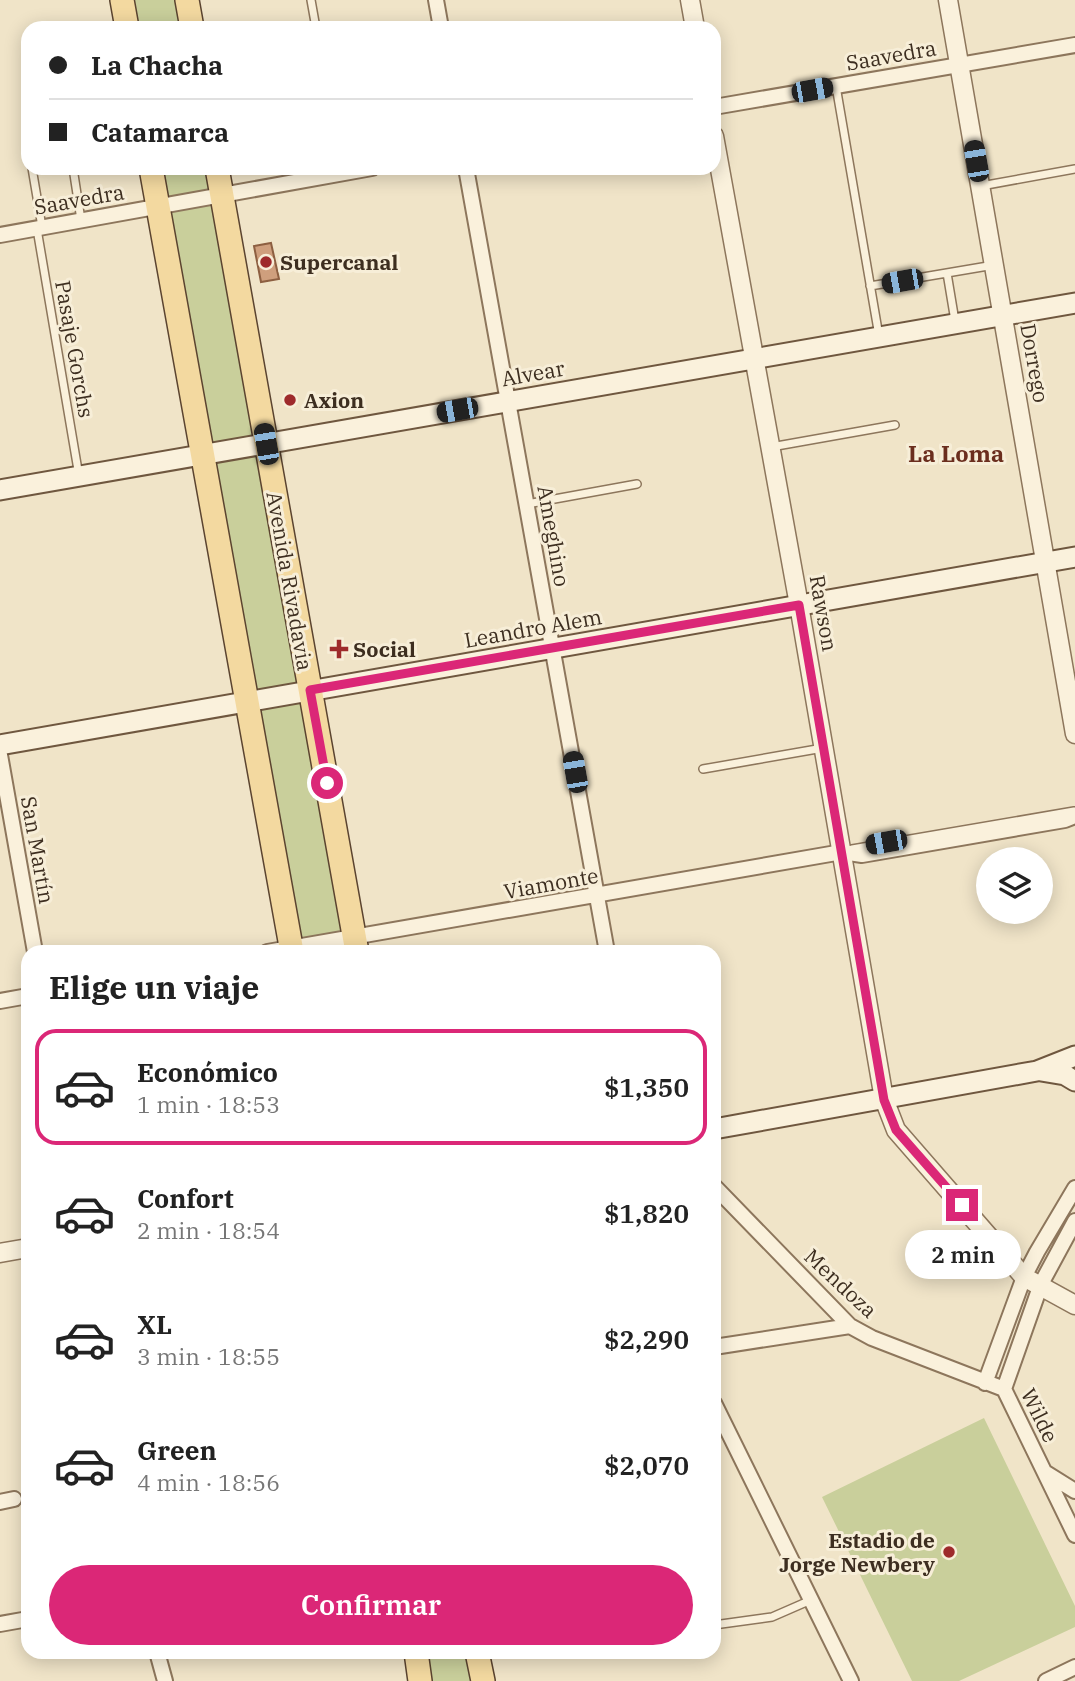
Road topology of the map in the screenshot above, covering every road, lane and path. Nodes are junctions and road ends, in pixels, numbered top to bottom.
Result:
1 (122, 0) edge
2 (187, 0) edge
3 (311, 0) edge
4 (436, 0) edge
5 (690, 0) edge
6 (947, 0) edge
7 (126, 21) edge
8 (191, 21) edge
9 (315, 21) edge
10 (440, 21) edge
11 (694, 21) edge
12 (1075, 45) edge
13 (959, 65) junction
14 (836, 86) junction
15 (721, 106) edge
16 (1075, 169) edge
17 (33, 175) edge
18 (74, 175) edge
19 (152, 175) edge
20 (218, 175) edge
21 (320, 175) edge
22 (467, 175) edge
23 (721, 175) edge
24 (980, 186) junction
25 (221, 195) junction
26 (158, 206) junction
27 (81, 220) junction
28 (39, 228) junction
29 (0, 235) edge
30 (994, 265) junction
31 (947, 273) junction
32 (870, 286) junction
33 (1075, 303) edge
34 (1003, 316) junction
35 (955, 324) junction
36 (879, 337) junction
37 (754, 358) junction
38 (508, 401) junction
39 (895, 425) dead end
40 (266, 444) junction
41 (770, 447) junction
42 (202, 455) junction
43 (79, 476) junction
44 (637, 484) dead end
45 (0, 490) edge
46 (527, 504) junction
47 (1075, 557) edge
48 (1046, 562) junction
49 (799, 605) junction
50 (552, 648) junction
51 (310, 690) junction
52 (246, 701) junction
53 (1075, 734) edge
54 (0, 745) edge
55 (824, 748) junction
56 (0, 755) edge
57 (703, 768) dead end
58 (1075, 813) edge
59 (842, 852) junction
60 (597, 896) junction
61 (34, 945) edge
62 (290, 945) edge
63 (356, 945) edge
64 (606, 945) edge
65 (21, 997) edge
66 (0, 1001) edge
67 (1075, 1056) edge
68 (1037, 1071) junction
69 (1075, 1081) edge
70 (884, 1100) junction
71 (721, 1128) edge
72 (1075, 1188) edge
73 (721, 1193) edge
74 (1075, 1221) edge
75 (21, 1249) edge
76 (0, 1253) edge
77 (1032, 1281) junction
78 (1075, 1305) edge
79 (850, 1326) junction
80 (721, 1346) edge
81 (985, 1383) junction
82 (1004, 1389) junction
83 (721, 1417) edge
84 (1045, 1472) junction
85 (1075, 1491) edge
86 (1075, 1535) edge
87 (811, 1600) junction
88 (21, 1620) edge
89 (0, 1624) edge
90 (721, 1624) edge
91 (159, 1659) edge
92 (164, 1659) edge
93 (417, 1659) edge
94 (478, 1659) edge
95 (1075, 1667) edge
96 (164, 1677) edge
97 (420, 1681) edge
98 (483, 1681) edge
99 (850, 1681) edge
100 (1046, 1681) edge

1 - 7 main road
2 - 8 main road
3 - 9 lane
4 - 10 street
5 - 11 street
6 - 13 street, Dorrego
12 - 13 street, Saavedra
13 - 14 street, Saavedra
13 - 24 street, Dorrego
14 - 15 street, Saavedra
14 - 32 lane
16 - 24 lane
17 - 28 lane, Pasaje Gorchs
18 - 27 lane
19 - 26 main road
20 - 25 main road, Avenida Rivadavia
21 - 25 street, Saavedra
22 - 38 street, Ameghino
23 - 37 street, Rawson
24 - 30 street, Dorrego
25 - 26 street, Saavedra
25 - 40 main road, Avenida Rivadavia
26 - 27 street, Saavedra
26 - 42 main road
27 - 28 street, Saavedra
28 - 29 street, Saavedra
28 - 43 lane, Pasaje Gorchs
30 - 31 lane
30 - 34 street, Dorrego
31 - 32 lane
31 - 35 lane
32 - 36 lane
33 - 34 main road, Alvear
34 - 35 main road, Alvear
34 - 48 street, Dorrego
35 - 36 main road, Alvear
36 - 37 main road, Alvear
37 - 38 main road, Alvear
37 - 41 street, Rawson
38 - 40 main road, Alvear
38 - 46 street, Ameghino
39 - 41 lane
40 - 42 main road, Alvear
40 - 51 main road, Avenida Rivadavia
41 - 49 street, Rawson
42 - 43 main road, Alvear
42 - 52 main road
43 - 45 main road, Alvear
44 - 46 lane
46 - 50 street, Ameghino
47 - 48 main road, Leandro Alem
48 - 49 main road, Leandro Alem
48 - 53 street, Dorrego
49 - 50 main road, Leandro Alem
49 - 55 street, Rawson
50 - 51 main road, Leandro Alem
50 - 60 street, Ameghino
51 - 52 main road, Leandro Alem
51 - 63 main road, Avenida Rivadavia
52 - 54 main road, Leandro Alem
52 - 62 main road
55 - 57 lane
55 - 59 street, Rawson
56 - 61 street, San Martín
58 - 59 street, Viamonte
59 - 60 street, Viamonte
59 - 70 street, Rawson
60 - 63 street, Viamonte
60 - 64 street, Ameghino
65 - 66 street
67 - 68 main road
68 - 69 main road
68 - 70 main road
70 - 71 main road
70 - 77 street, Rawson
72 - 77 street
73 - 79 street, Mendoza
74 - 77 street
75 - 76 street
77 - 78 street, Rawson
77 - 81 street
77 - 82 street
79 - 80 street
79 - 81 street, Mendoza
81 - 82 street, Mendoza
82 - 84 street, Wilde
83 - 87 street
84 - 85 street
84 - 86 street, Wilde
87 - 90 lane
87 - 99 street
88 - 89 street
91 - 96 street
92 - 96 street
93 - 97 main road
94 - 98 main road
95 - 100 street

